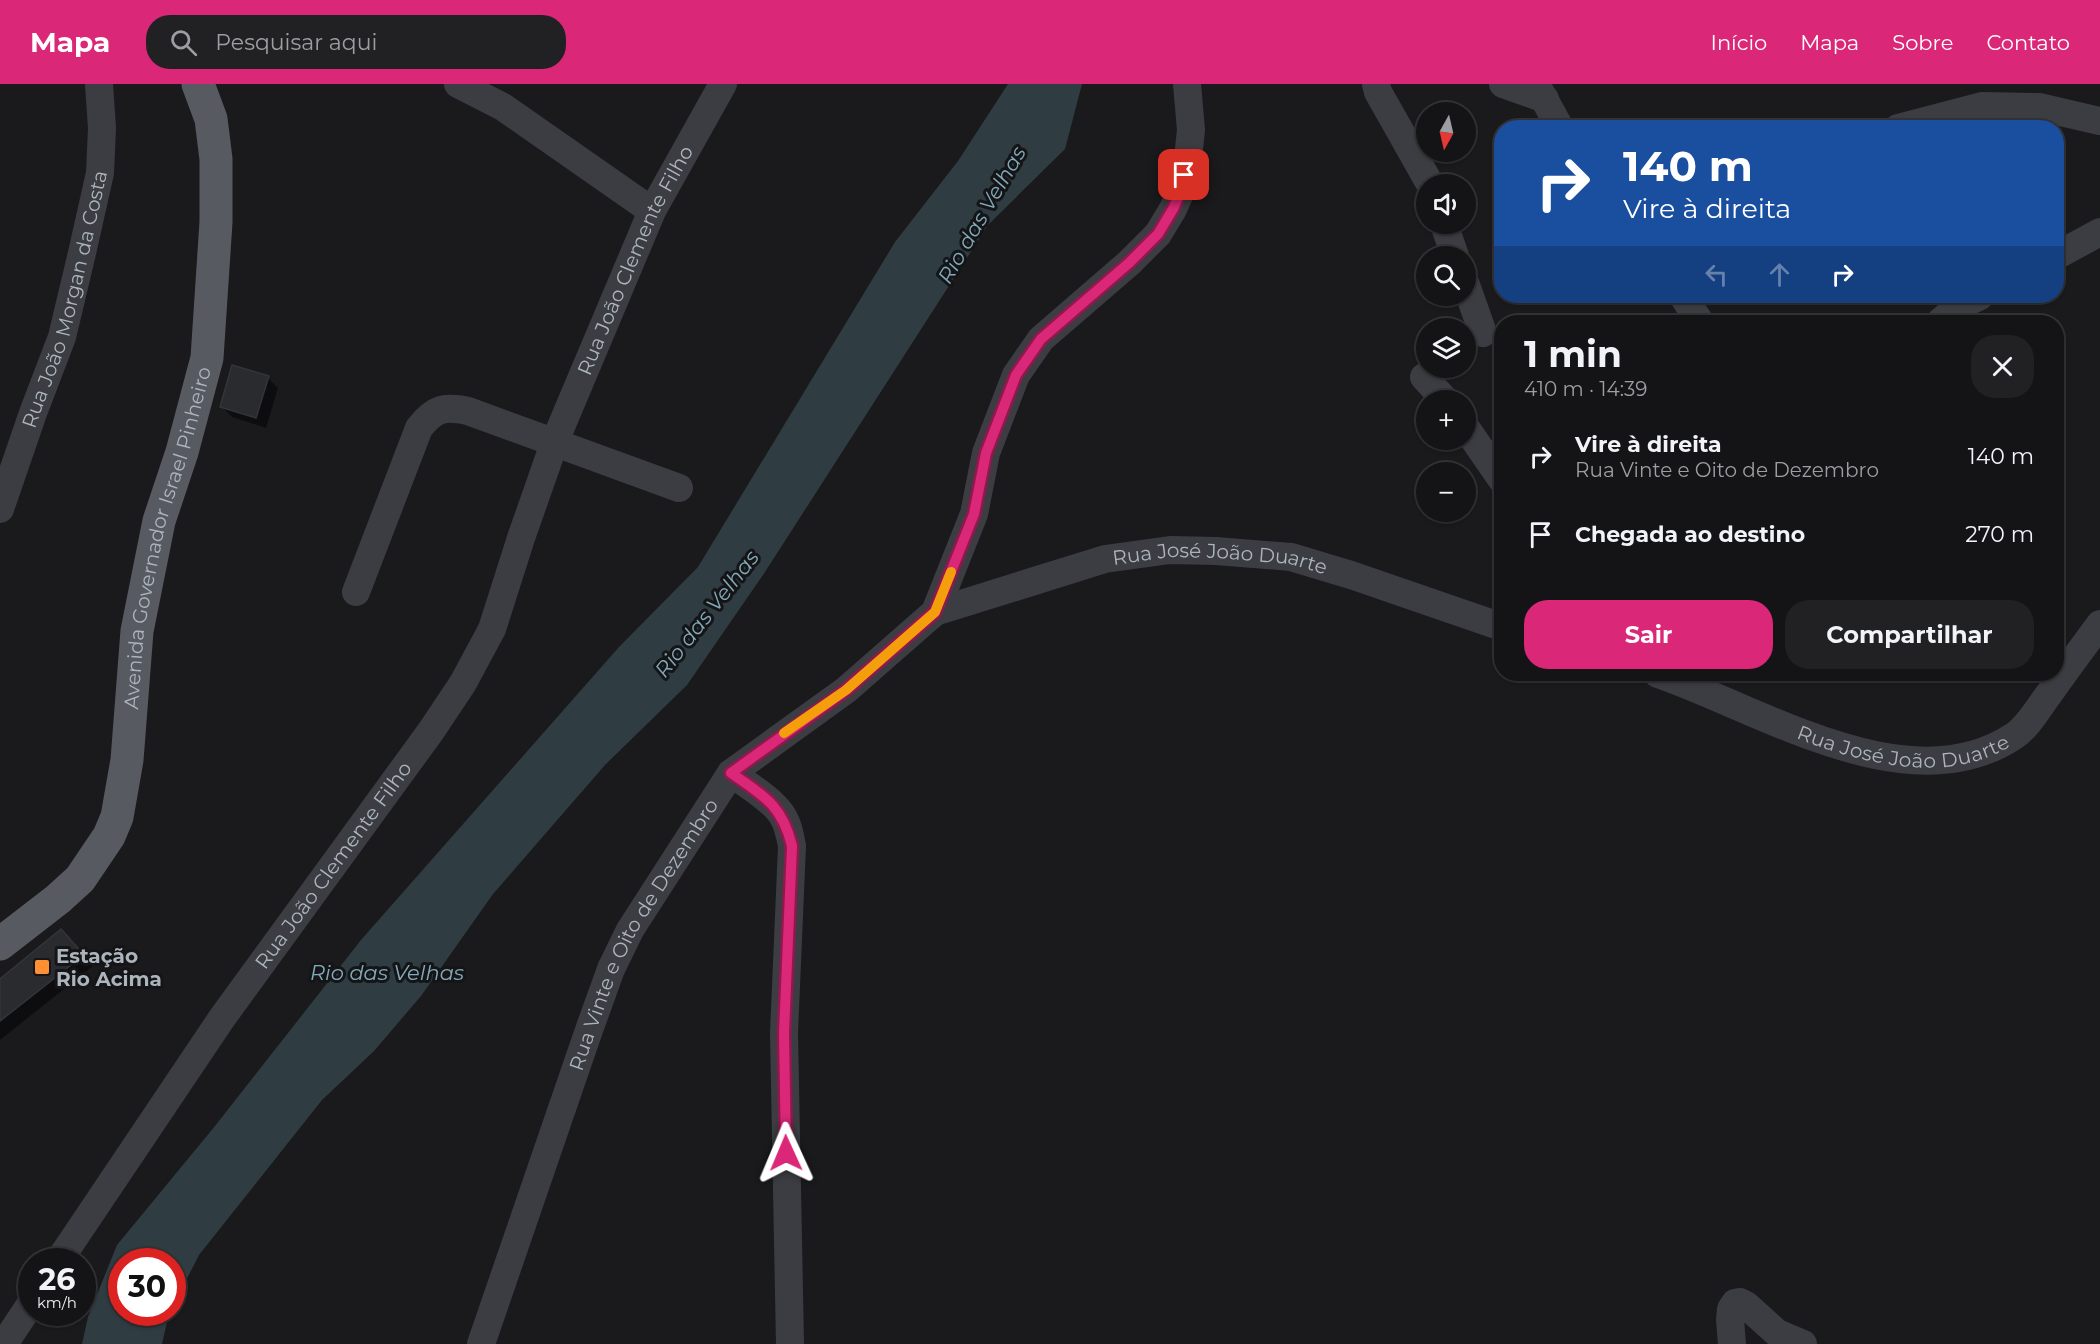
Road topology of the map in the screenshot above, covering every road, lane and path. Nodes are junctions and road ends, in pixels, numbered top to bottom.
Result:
1 (99, 84) edge
2 (198, 84) edge
3 (458, 84) edge
4 (723, 84) edge
5 (1187, 84) edge
6 (1376, 84) edge
7 (1503, 84) edge
8 (1541, 92) edge
9 (1556, 120) edge
10 (1929, 120) edge
11 (2100, 121) edge
12 (1424, 174) edge
13 (652, 211) junction
14 (2100, 232) edge
15 (2064, 252) edge
16 (1965, 303) edge
17 (1473, 306) edge
18 (1948, 315) edge
19 (1483, 333) dead end
20 (1425, 378) edge
21 (1436, 390) edge
22 (555, 441) junction
23 (1476, 442) edge
24 (1494, 468) edge
25 (679, 488) dead end
26 (0, 509) edge
27 (356, 592) dead end
28 (935, 612) junction
29 (1494, 624) edge
30 (2100, 624) edge
31 (2064, 673) edge
32 (1676, 681) edge
33 (2058, 681) edge
34 (731, 773) junction
35 (0, 944) edge
36 (67, 1248) edge
37 (18, 1323) edge
38 (4, 1344) edge
39 (481, 1344) edge
40 (790, 1344) edge
41 (1732, 1344) edge
42 (1803, 1344) edge

1 - 26 street, Rua João Morgan da Costa
2 - 35 main road, Avenida Governador Israel Pinheiro
3 - 13 street
4 - 13 street, Rua João Clemente Filho
5 - 28 street, Rua Vinte e Oito de Dezembro
6 - 12 street
7 - 8 street
8 - 9 street
10 - 11 street
13 - 22 street, Rua João Clemente Filho
14 - 15 street
16 - 18 street
17 - 19 street
20 - 21 street
22 - 25 street
22 - 27 street
22 - 36 street, Rua João Clemente Filho
23 - 24 street
28 - 29 street, Rua José João Duarte
28 - 34 street, Rua Vinte e Oito de Dezembro
30 - 31 street, Rua José João Duarte
32 - 33 street, Rua José João Duarte
34 - 39 street, Rua Vinte e Oito de Dezembro
34 - 40 street
37 - 38 street
41 - 42 street

